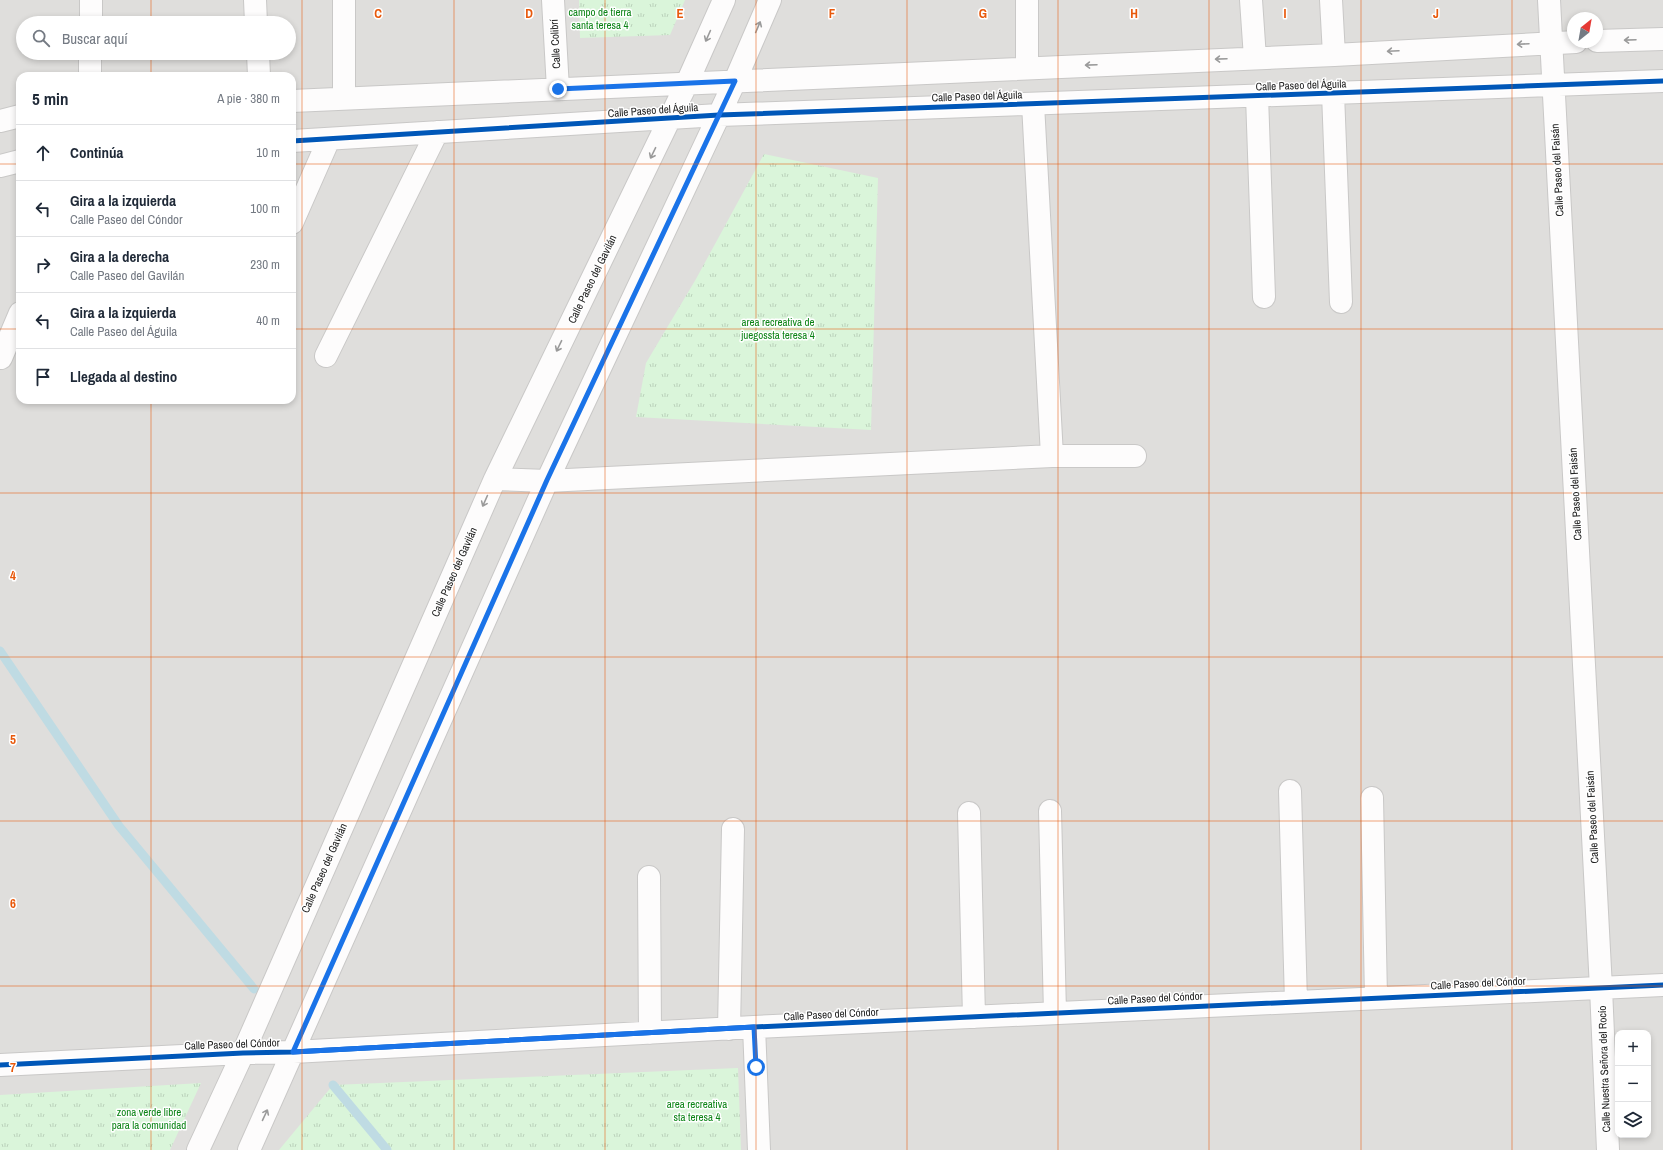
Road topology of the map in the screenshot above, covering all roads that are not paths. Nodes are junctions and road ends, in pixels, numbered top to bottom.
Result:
1 (91, 0) edge
2 (255, 0) edge
3 (344, 0) edge
4 (553, 0) edge
5 (724, 0) edge
6 (770, 0) edge
7 (1027, 0) edge
8 (1251, 0) edge
9 (1331, 0) edge
10 (1549, 0) edge
11 (91, 16) edge
12 (256, 16) edge
13 (1663, 39) edge
14 (1603, 41) edge
15 (1567, 42) edge
16 (1551, 43) junction
17 (1334, 55) junction
18 (1254, 58) junction
19 (90, 60) edge
20 (258, 60) edge
21 (1027, 68) junction
22 (90, 72) edge
23 (259, 72) edge
24 (735, 81) junction
25 (1663, 81) edge
26 (687, 83) junction
27 (1553, 86) junction
28 (558, 89) junction
29 (1334, 94) junction
30 (1257, 96) junction
31 (344, 98) junction
32 (296, 101) edge
33 (1033, 104) junction
34 (719, 115) junction
35 (16, 117) edge
36 (670, 119) junction
37 (0, 121) edge
38 (437, 132) junction
39 (329, 139) junction
40 (296, 140) edge
41 (16, 161) edge
42 (0, 166) edge
43 (296, 214) edge
44 (1264, 297) dead end
45 (1341, 302) dead end
46 (16, 322) edge
47 (326, 356) dead end
48 (1, 358) dead end
49 (1052, 456) junction
50 (1135, 456) dead end
51 (495, 479) junction
52 (547, 480) junction
53 (1290, 791) dead end
54 (1372, 798) dead end
55 (1050, 811) dead end
56 (969, 813) dead end
57 (733, 829) dead end
58 (649, 877) dead end
59 (1663, 985) edge
60 (1601, 988) junction
61 (1376, 998) junction
62 (1296, 1002) junction
63 (1054, 1013) junction
64 (974, 1017) junction
65 (754, 1027) junction
66 (729, 1029) junction
67 (650, 1033) junction
68 (293, 1052) junction
69 (243, 1053) junction
70 (0, 1065) edge
71 (198, 1150) edge
72 (249, 1150) edge
73 (759, 1150) edge
74 (1608, 1150) edge

1 - 11 street
2 - 12 street
3 - 31 street
4 - 28 street, Calle Colibrí
5 -> 26 street, Calle Paseo del Gavilán
24 -> 6 street
7 - 21 street
8 - 18 street
9 - 17 street
10 - 16 street, Calle Paseo del Faisán
13 -> 14 street
15 - 16 street
16 -> 17 street
16 - 27 street, Calle Paseo del Faisán
17 - 18 street
18 -> 21 street
19 - 22 street
20 - 23 street
21 - 24 street
24 - 26 street
24 - 34 street
25 - 27 street, Calle Paseo del Águila
26 - 28 street
26 - 36 street, Calle Paseo del Gavilán
27 - 29 street, Calle Paseo del Águila
27 - 60 street, Calle Paseo del Faisán
28 - 31 street
29 - 30 street, Calle Paseo del Águila
29 - 45 street
30 - 33 street, Calle Paseo del Águila
30 - 44 street
31 - 32 street
33 - 34 street, Calle Paseo del Águila
33 - 49 street
34 - 36 street, Calle Paseo del Águila
34 - 52 street
35 - 37 street
36 - 38 street, Calle Paseo del Águila
36 -> 51 street, Calle Paseo del Gavilán
38 - 39 street, Calle Paseo del Águila
38 - 47 street
39 - 40 street, Calle Paseo del Águila
39 - 43 street
41 - 42 street
46 - 48 street
49 - 50 street
49 - 52 street
51 - 52 street
51 -> 69 street, Calle Paseo del Gavilán
52 - 68 street
53 - 62 street
54 - 61 street
55 - 63 street
56 - 64 street
57 - 66 street
58 - 67 street
59 - 60 street, Calle Paseo del Cóndor
60 - 61 street, Calle Paseo del Cóndor
60 - 74 street, Calle Nuestra Señora del Rocío
61 - 62 street, Calle Paseo del Cóndor
62 - 63 street, Calle Paseo del Cóndor
63 - 64 street, Calle Paseo del Cóndor
64 - 65 street, Calle Paseo del Cóndor
65 - 66 street, Calle Paseo del Cóndor
65 - 73 street
66 - 67 street, Calle Paseo del Cóndor
67 - 68 street, Calle Paseo del Cóndor
68 - 69 street, Calle Paseo del Cóndor
72 -> 68 street
69 - 70 street, Calle Paseo del Cóndor
69 - 71 street, Calle Paseo del Gavilán

